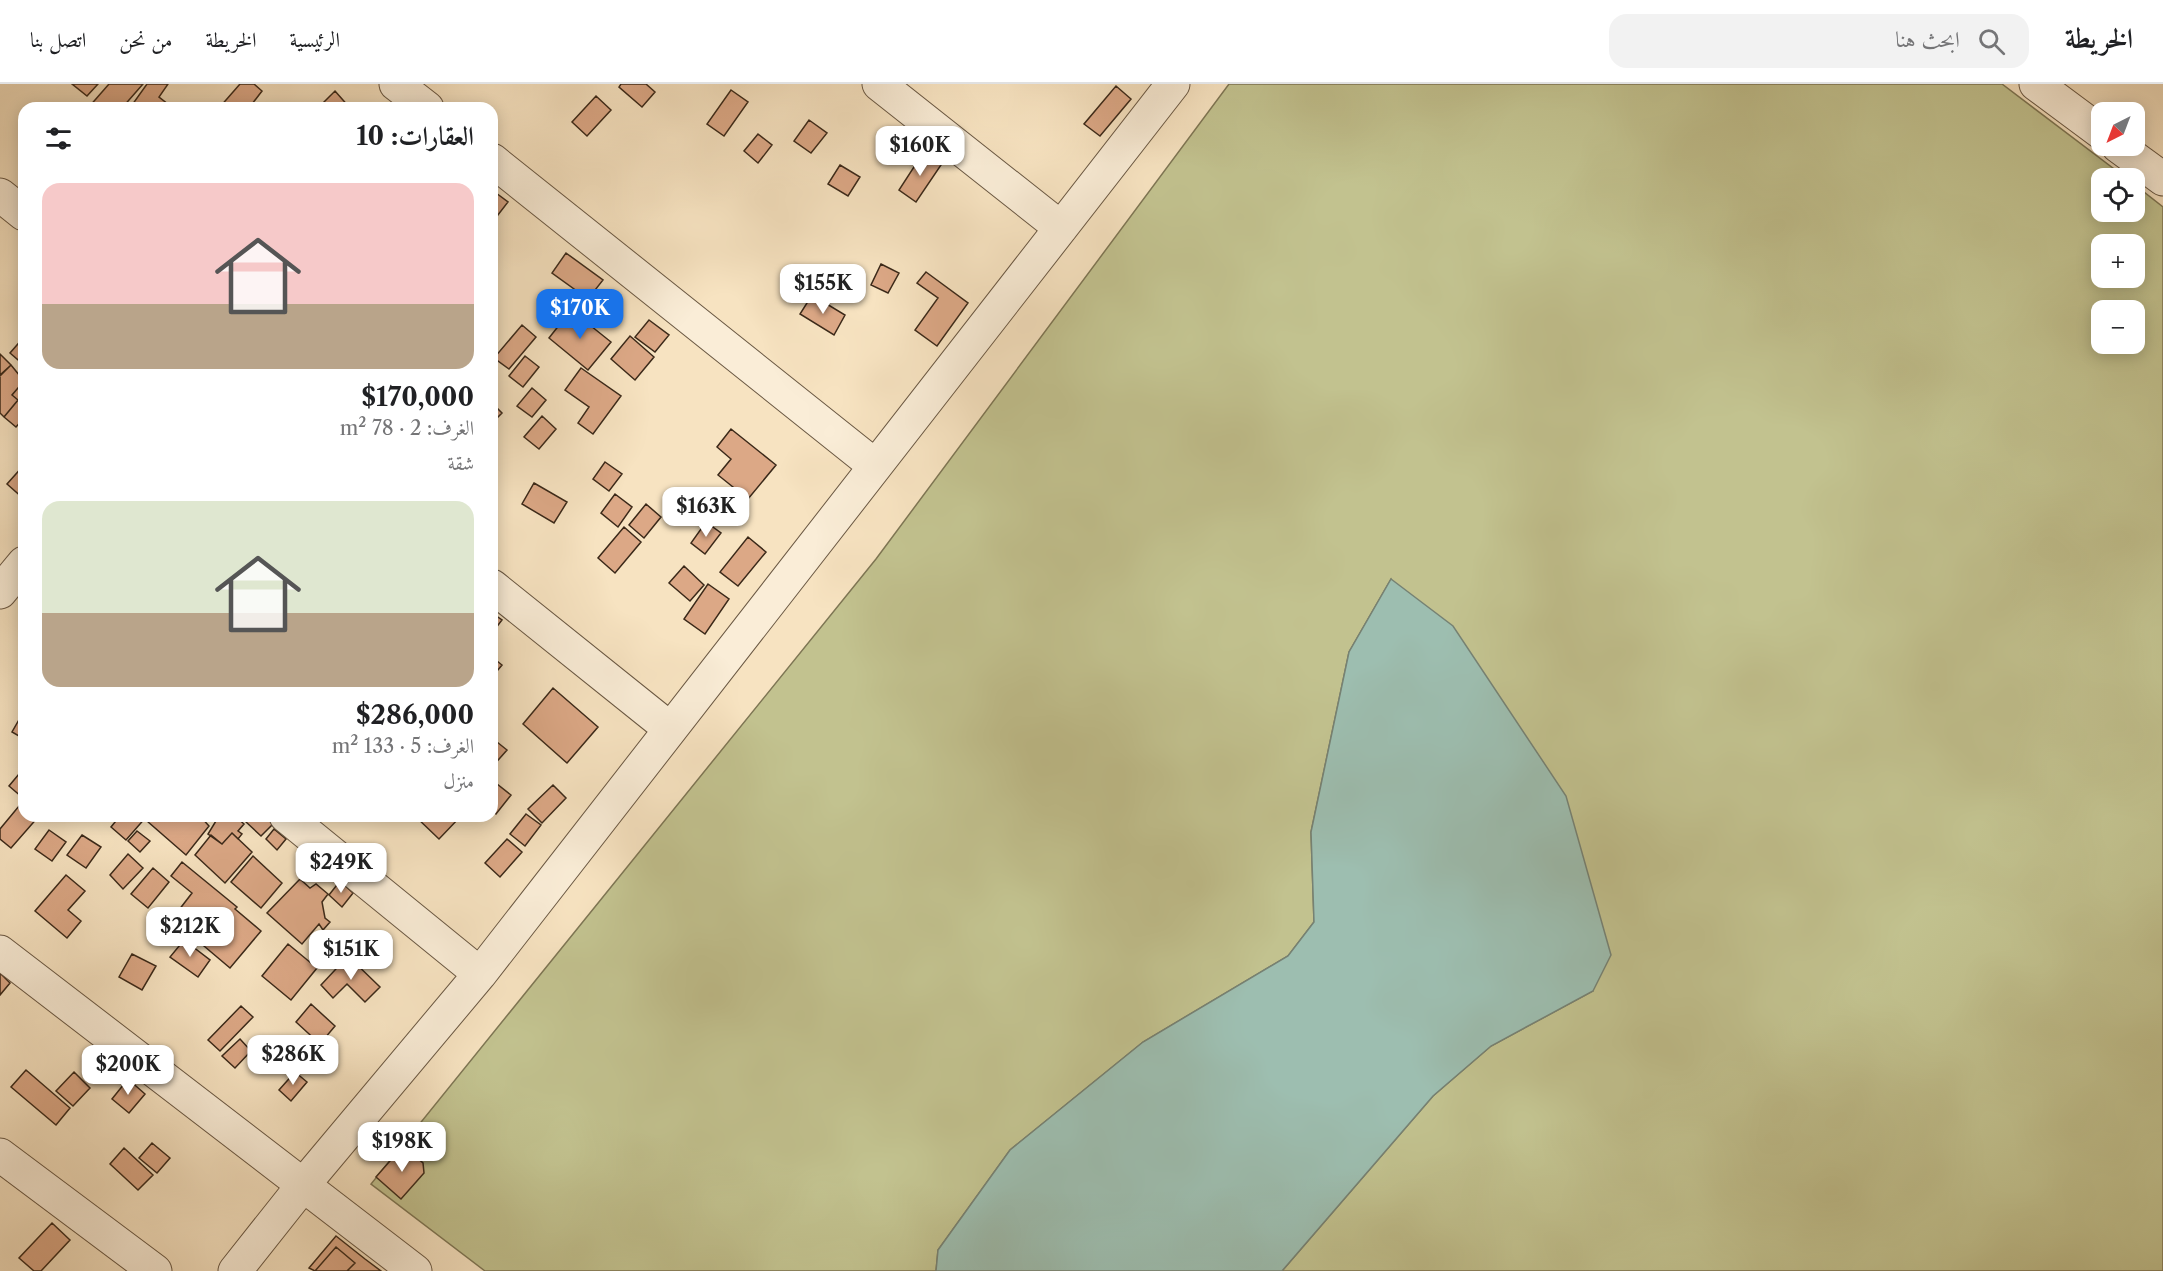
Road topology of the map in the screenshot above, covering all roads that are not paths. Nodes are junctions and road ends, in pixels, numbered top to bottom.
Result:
1 (879, 84) edge
2 (1173, 84) edge
3 (2036, 84) edge
4 (2091, 125) edge
5 (2131, 156) edge
6 (498, 165) edge
7 (2163, 180) edge
8 (0, 195) edge
9 (18, 209) edge
10 (1061, 228) junction
11 (874, 465) junction
12 (498, 591) edge
13 (669, 728) junction
14 (293, 822) edge
15 (0, 952) edge
16 (480, 974) junction
17 (0, 1155) edge
18 (304, 1184) junction
19 (155, 1271) edge
20 (235, 1271) edge
21 (416, 1271) edge

1 - 10 street
2 - 10 street
3 - 4 street
5 - 7 street
6 - 11 street
8 - 9 street
10 - 11 street
11 - 13 street
12 - 13 street
13 - 16 street
14 - 16 street
15 - 18 street
16 - 18 street
17 - 19 street
18 - 20 street
18 - 21 street

